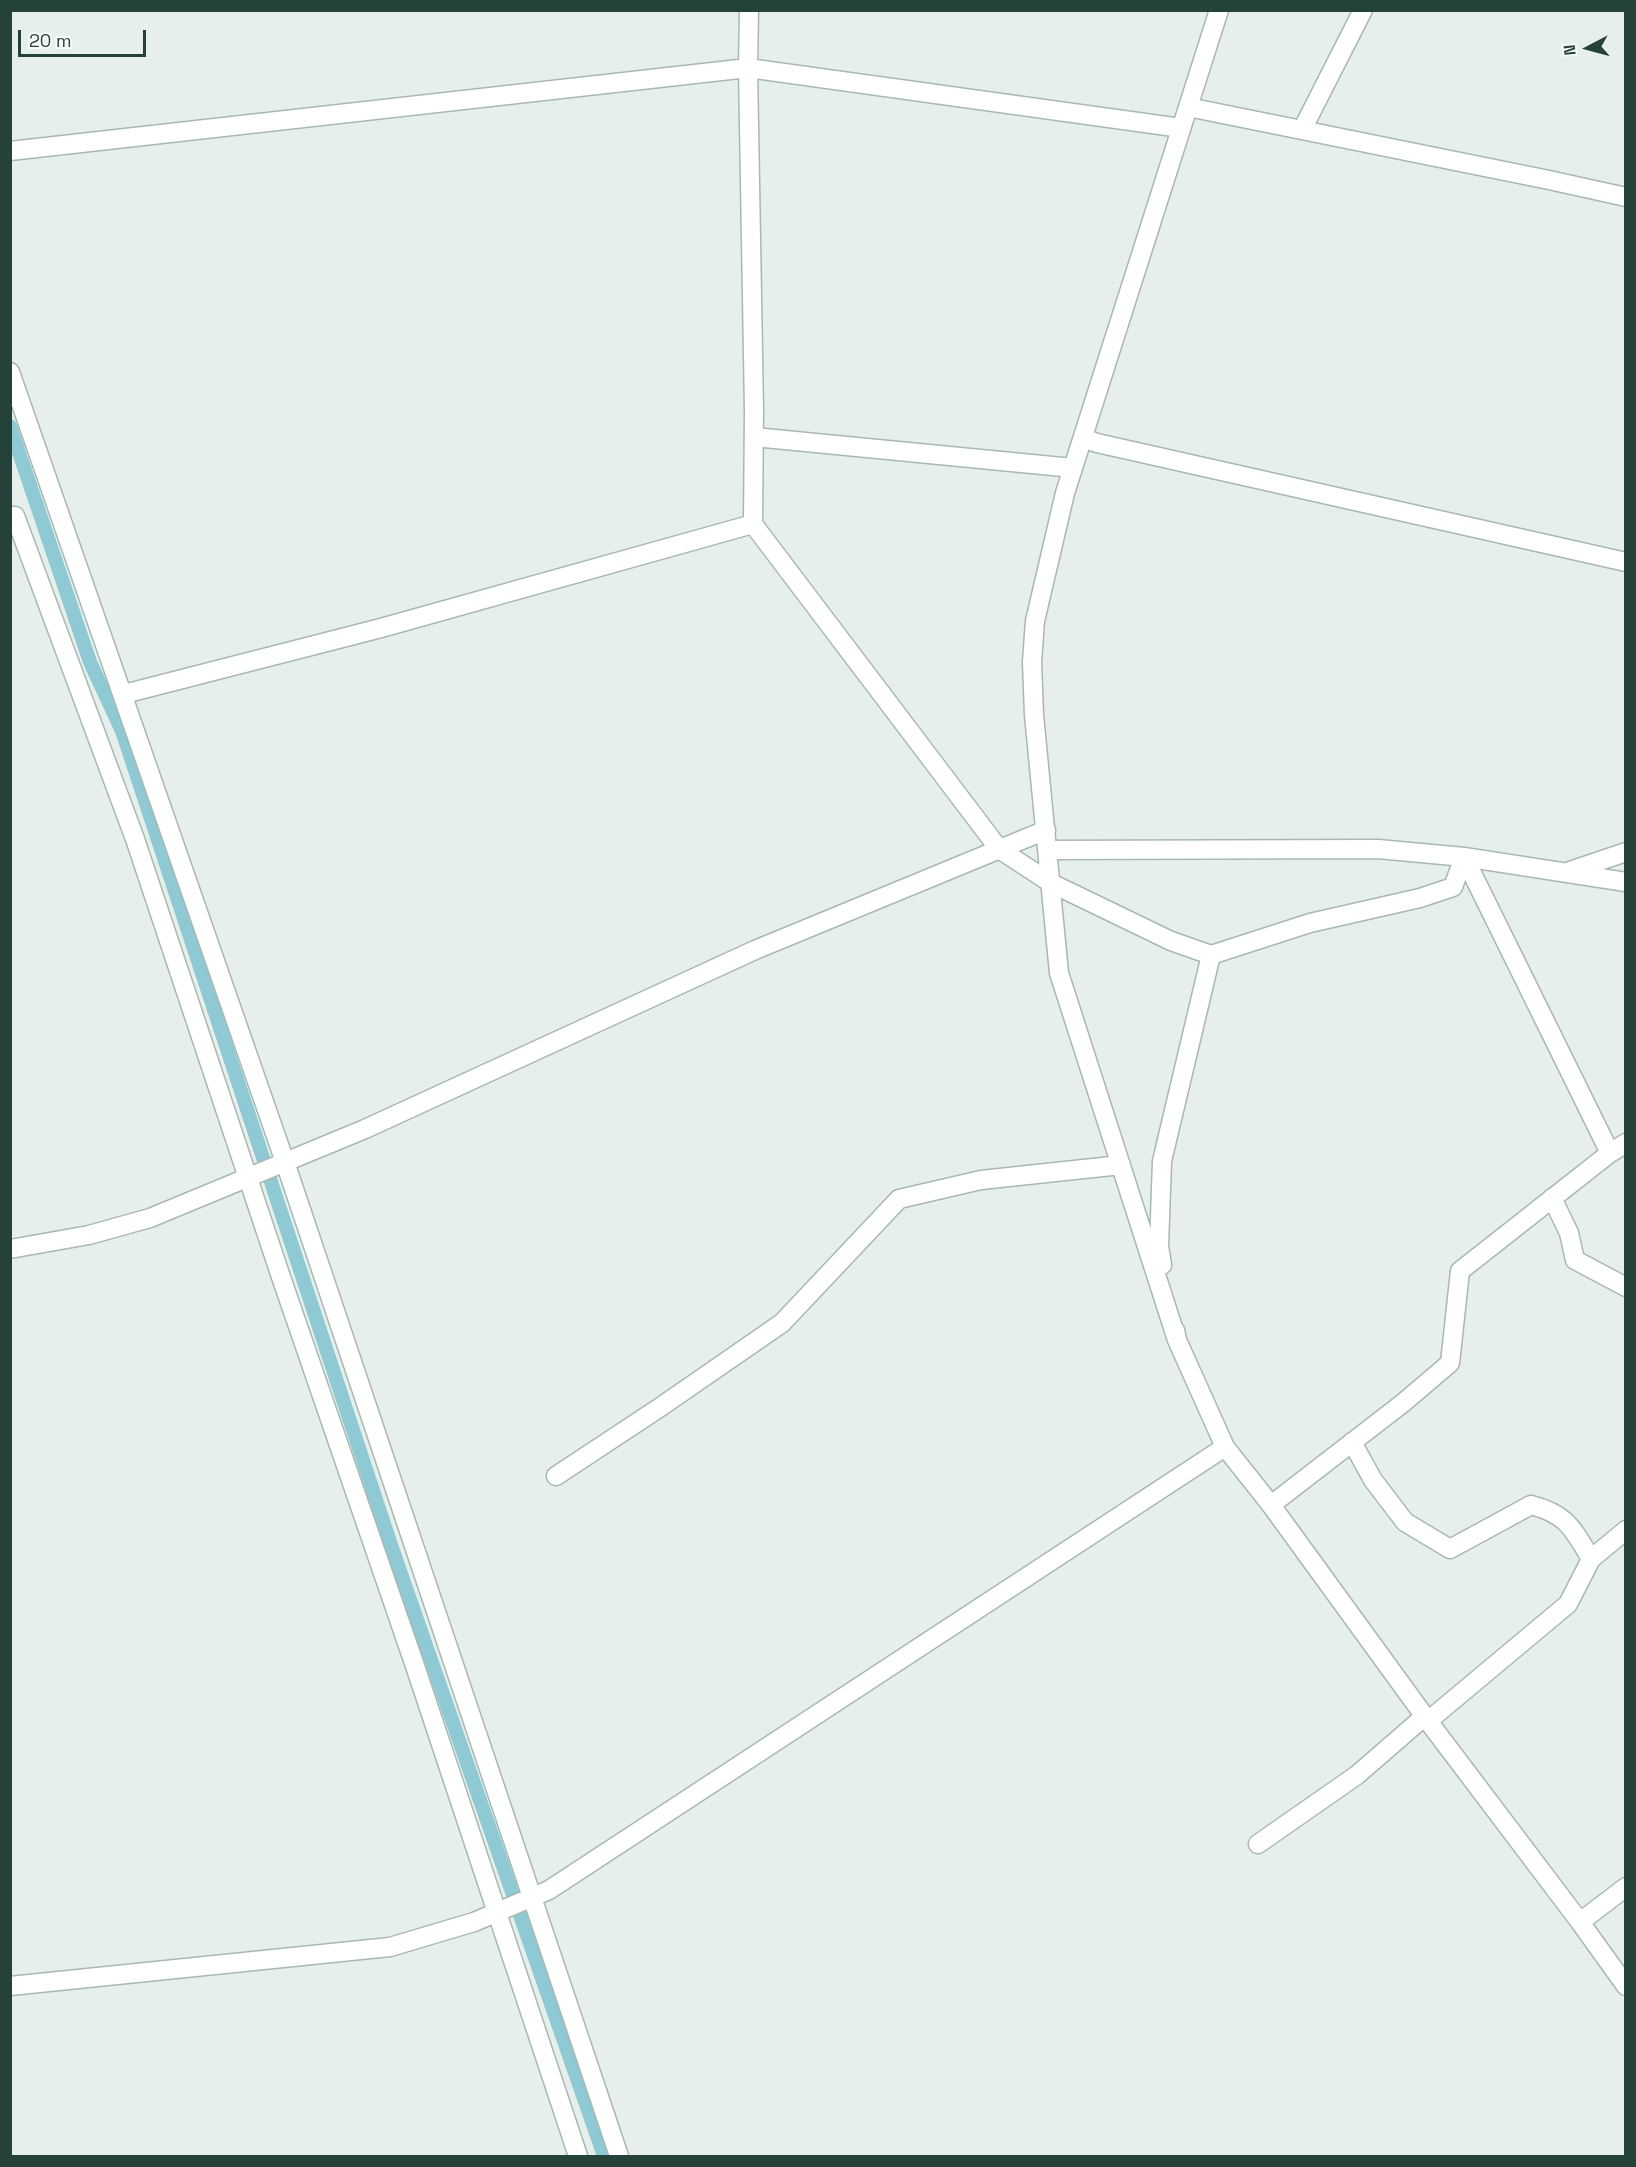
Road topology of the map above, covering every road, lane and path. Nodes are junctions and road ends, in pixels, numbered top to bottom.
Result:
1 (749, 10) edge
2 (1219, 10) edge
3 (1363, 10) edge
4 (748, 68) junction
5 (1188, 106) junction
6 (1181, 128) junction
7 (1302, 130) junction
8 (10, 151) edge
9 (1626, 197) edge
10 (10, 372) edge
11 (754, 437) junction
12 (1083, 438) junction
13 (1073, 468) junction
14 (10, 516) edge
15 (753, 524) junction
16 (1626, 562) edge
17 (124, 694) junction
18 (1046, 830) junction
19 (999, 849) junction
20 (1047, 850) junction
21 (1626, 852) edge
22 (1464, 857) junction
23 (1566, 872) junction
24 (1626, 882) edge
25 (1051, 883) junction
26 (1211, 955) junction
27 (1618, 1148) edge
28 (282, 1164) junction
29 (1121, 1165) junction
30 (250, 1177) junction
31 (1552, 1198) junction
32 (10, 1249) edge
33 (1626, 1287) edge
34 (1177, 1340) junction
35 (1352, 1442) junction
36 (1225, 1447) junction
37 (556, 1476) dead end
38 (1270, 1505) junction
39 (1626, 1530) edge
40 (1591, 1558) junction
41 (1426, 1718) junction
42 (1258, 1844) dead end
43 (1626, 1887) edge
44 (531, 1898) junction
45 (500, 1911) junction
46 (1580, 1922) junction
47 (10, 1986) edge
48 (1626, 1986) edge
49 (578, 2157) edge
50 (619, 2157) edge

1 - 4 street
2 - 5 street
3 - 7 street
4 - 6 street
4 - 8 street
4 - 11 street
5 - 6 street
5 - 7 street
6 - 12 street
7 - 9 street
10 - 17 street
11 - 13 street
11 - 15 street
12 - 13 street
12 - 16 street
13 - 18 street
14 - 30 street
15 - 17 street
15 - 19 street
17 - 28 street
18 - 19 street
18 - 20 street
19 - 25 street
19 - 28 street
20 - 22 street
20 - 25 street
21 - 23 street
22 - 23 street
22 - 26 street
22 - 27 street
23 - 24 street
25 - 26 street
25 - 29 street
26 - 34 street
27 - 31 street
28 - 30 street
28 - 44 street
29 - 34 street
29 - 37 street
30 - 32 street
30 - 45 street
31 - 33 street
31 - 35 street
34 - 36 street
35 - 38 street
35 - 40 street
36 - 38 street
36 - 44 street
38 - 41 street
39 - 40 street
40 - 41 street
41 - 42 street
41 - 46 street
43 - 46 street
44 - 45 street
44 - 50 street
45 - 47 street
45 - 49 street
46 - 48 street

